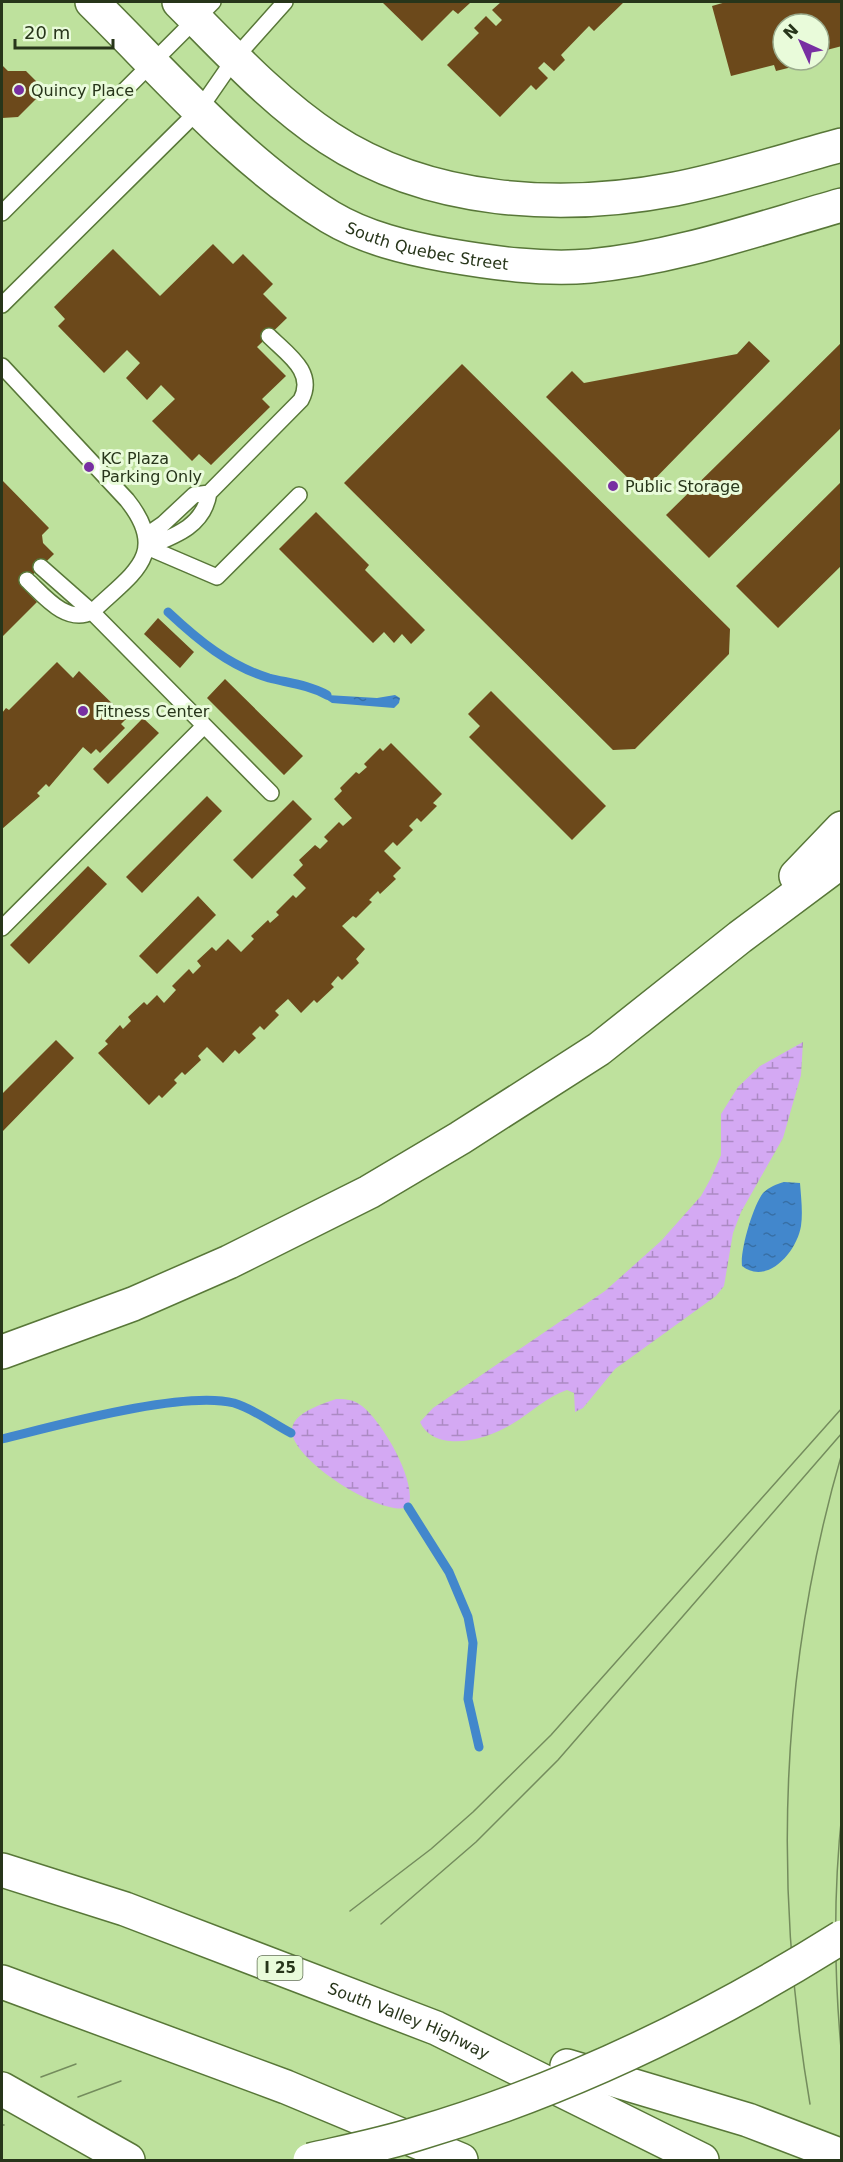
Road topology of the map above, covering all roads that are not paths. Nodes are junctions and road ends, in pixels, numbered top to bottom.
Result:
1 (92, 2) edge
2 (285, 2) edge
3 (196, 7) edge
4 (235, 58) junction
5 (152, 62) junction
6 (199, 110) junction
7 (842, 145) edge
8 (842, 205) edge
9 (2, 213) edge
10 (2, 305) edge
11 (269, 336) dead end
12 (2, 366) edge
13 (298, 495) dead end
14 (147, 541) junction
15 (41, 567) dead end
16 (27, 580) dead end
17 (92, 612) junction
18 (204, 726) junction
19 (271, 793) dead end
20 (842, 828) edge
21 (842, 861) edge
22 (2, 928) edge
23 (740, 937) junction
24 (2, 1352) edge
25 (2, 1870) edge
26 (842, 1937) edge
27 (2, 1982) edge
28 (436, 2028) junction
29 (2, 2089) edge
30 (842, 2156) edge
31 (128, 2160) edge
32 (310, 2160) edge
33 (461, 2160) edge
34 (702, 2160) edge

1 - 5 main road, South Quebec Street
2 - 4 lane
3 - 4 main road
3 - 5 lane
4 - 6 lane
4 - 7 main road
5 - 6 main road, South Quebec Street
5 - 9 lane
6 - 8 main road, South Quebec Street
6 - 10 lane
11 - 14 lane
12 - 14 lane
13 - 14 lane
14 - 17 lane
15 - 17 lane
16 - 17 lane
17 - 18 lane
18 - 19 lane
18 - 22 lane
20 - 23 main road
21 - 23 main road
23 - 24 main road
25 - 28 main road, South Valley Highway / I 25
26 - 32 main road, bridge
27 - 33 main road
28 - 30 main road
28 - 34 main road, South Valley Highway / I 25
29 - 31 main road

